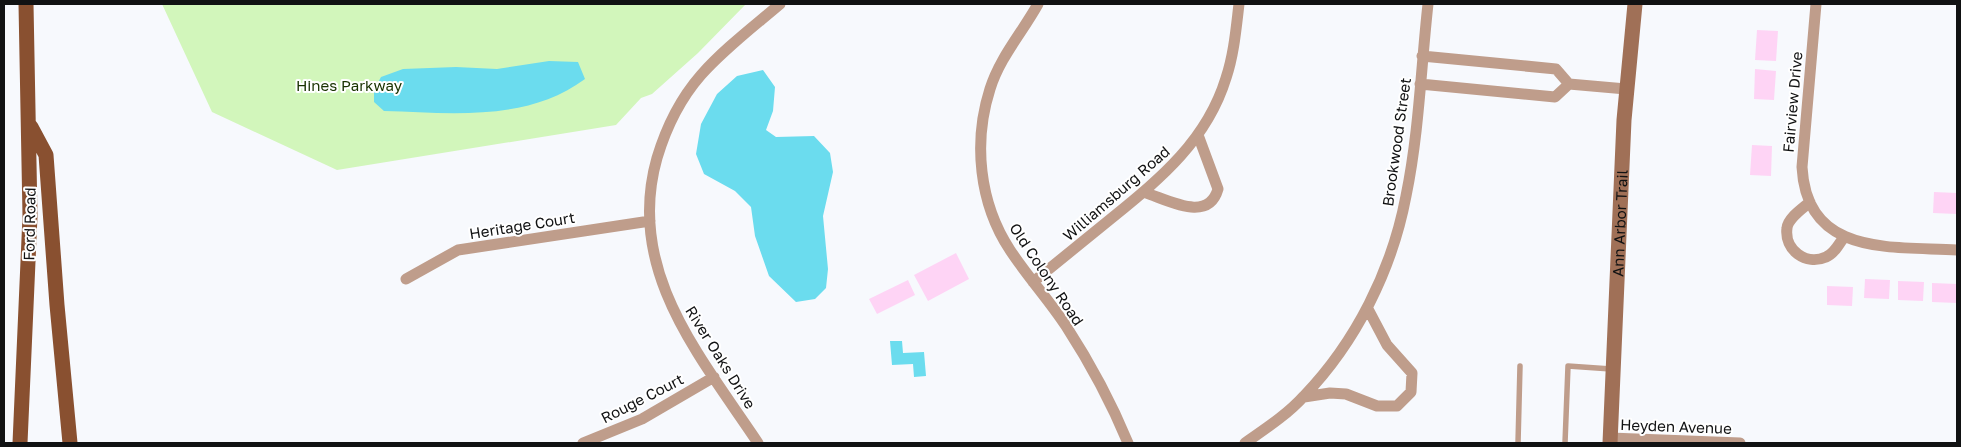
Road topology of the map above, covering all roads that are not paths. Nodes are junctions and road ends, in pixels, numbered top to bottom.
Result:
1 (26, 4) edge
2 (780, 4) edge
3 (1038, 4) edge
4 (1239, 4) edge
5 (1428, 4) edge
6 (1635, 4) edge
7 (1816, 4) edge
8 (1422, 56) junction
9 (1420, 84) junction
10 (1569, 84) junction
11 (1626, 89) junction
12 (30, 125) junction
13 (1198, 135) junction
14 (1143, 192) junction
15 (1810, 202) junction
16 (650, 221) junction
17 (1844, 237) junction
18 (1957, 250) edge
19 (406, 279) dead end
20 (1033, 282) junction
21 (1368, 309) junction
22 (1520, 366) dead end
23 (1613, 369) junction
24 (714, 378) junction
25 (1304, 396) junction
26 (1610, 440) edge
27 (20, 443) edge
28 (70, 443) edge
29 (583, 443) edge
30 (758, 443) edge
31 (1128, 443) edge
32 (1245, 443) edge
33 (1518, 443) edge
34 (1565, 443) edge
35 (1740, 443) edge

1 - 12 main road, Ford Road
2 - 16 street, River Oaks Drive
3 - 20 street, Old Colony Road
4 - 13 street, Williamsburg Road
5 - 8 street, Brookwood Street
6 - 11 street, Ann Arbor Trail
7 - 15 street, Fairview Drive
8 - 9 street, Brookwood Street
8 - 10 street
9 - 10 street
9 - 21 street, Brookwood Street
10 - 11 street
11 - 23 street, Ann Arbor Trail
12 - 27 main road, Ford Road
12 - 28 main road
13 - 14 street, Williamsburg Road
13 - 14 street
14 - 20 street, Williamsburg Road
15 - 17 street, Fairview Drive
15 - 17 street
16 - 19 street, Heritage Court
16 - 24 street, River Oaks Drive
17 - 18 street, Fairview Drive
20 - 31 street, Old Colony Road
21 - 25 street, Brookwood Street
21 - 25 street
22 - 33 lane
23 - 26 street, Ann Arbor Trail
23 - 34 lane
24 - 29 street, Rouge Court
24 - 30 street, River Oaks Drive
25 - 32 street, Brookwood Street
26 - 35 street, Heyden Avenue

